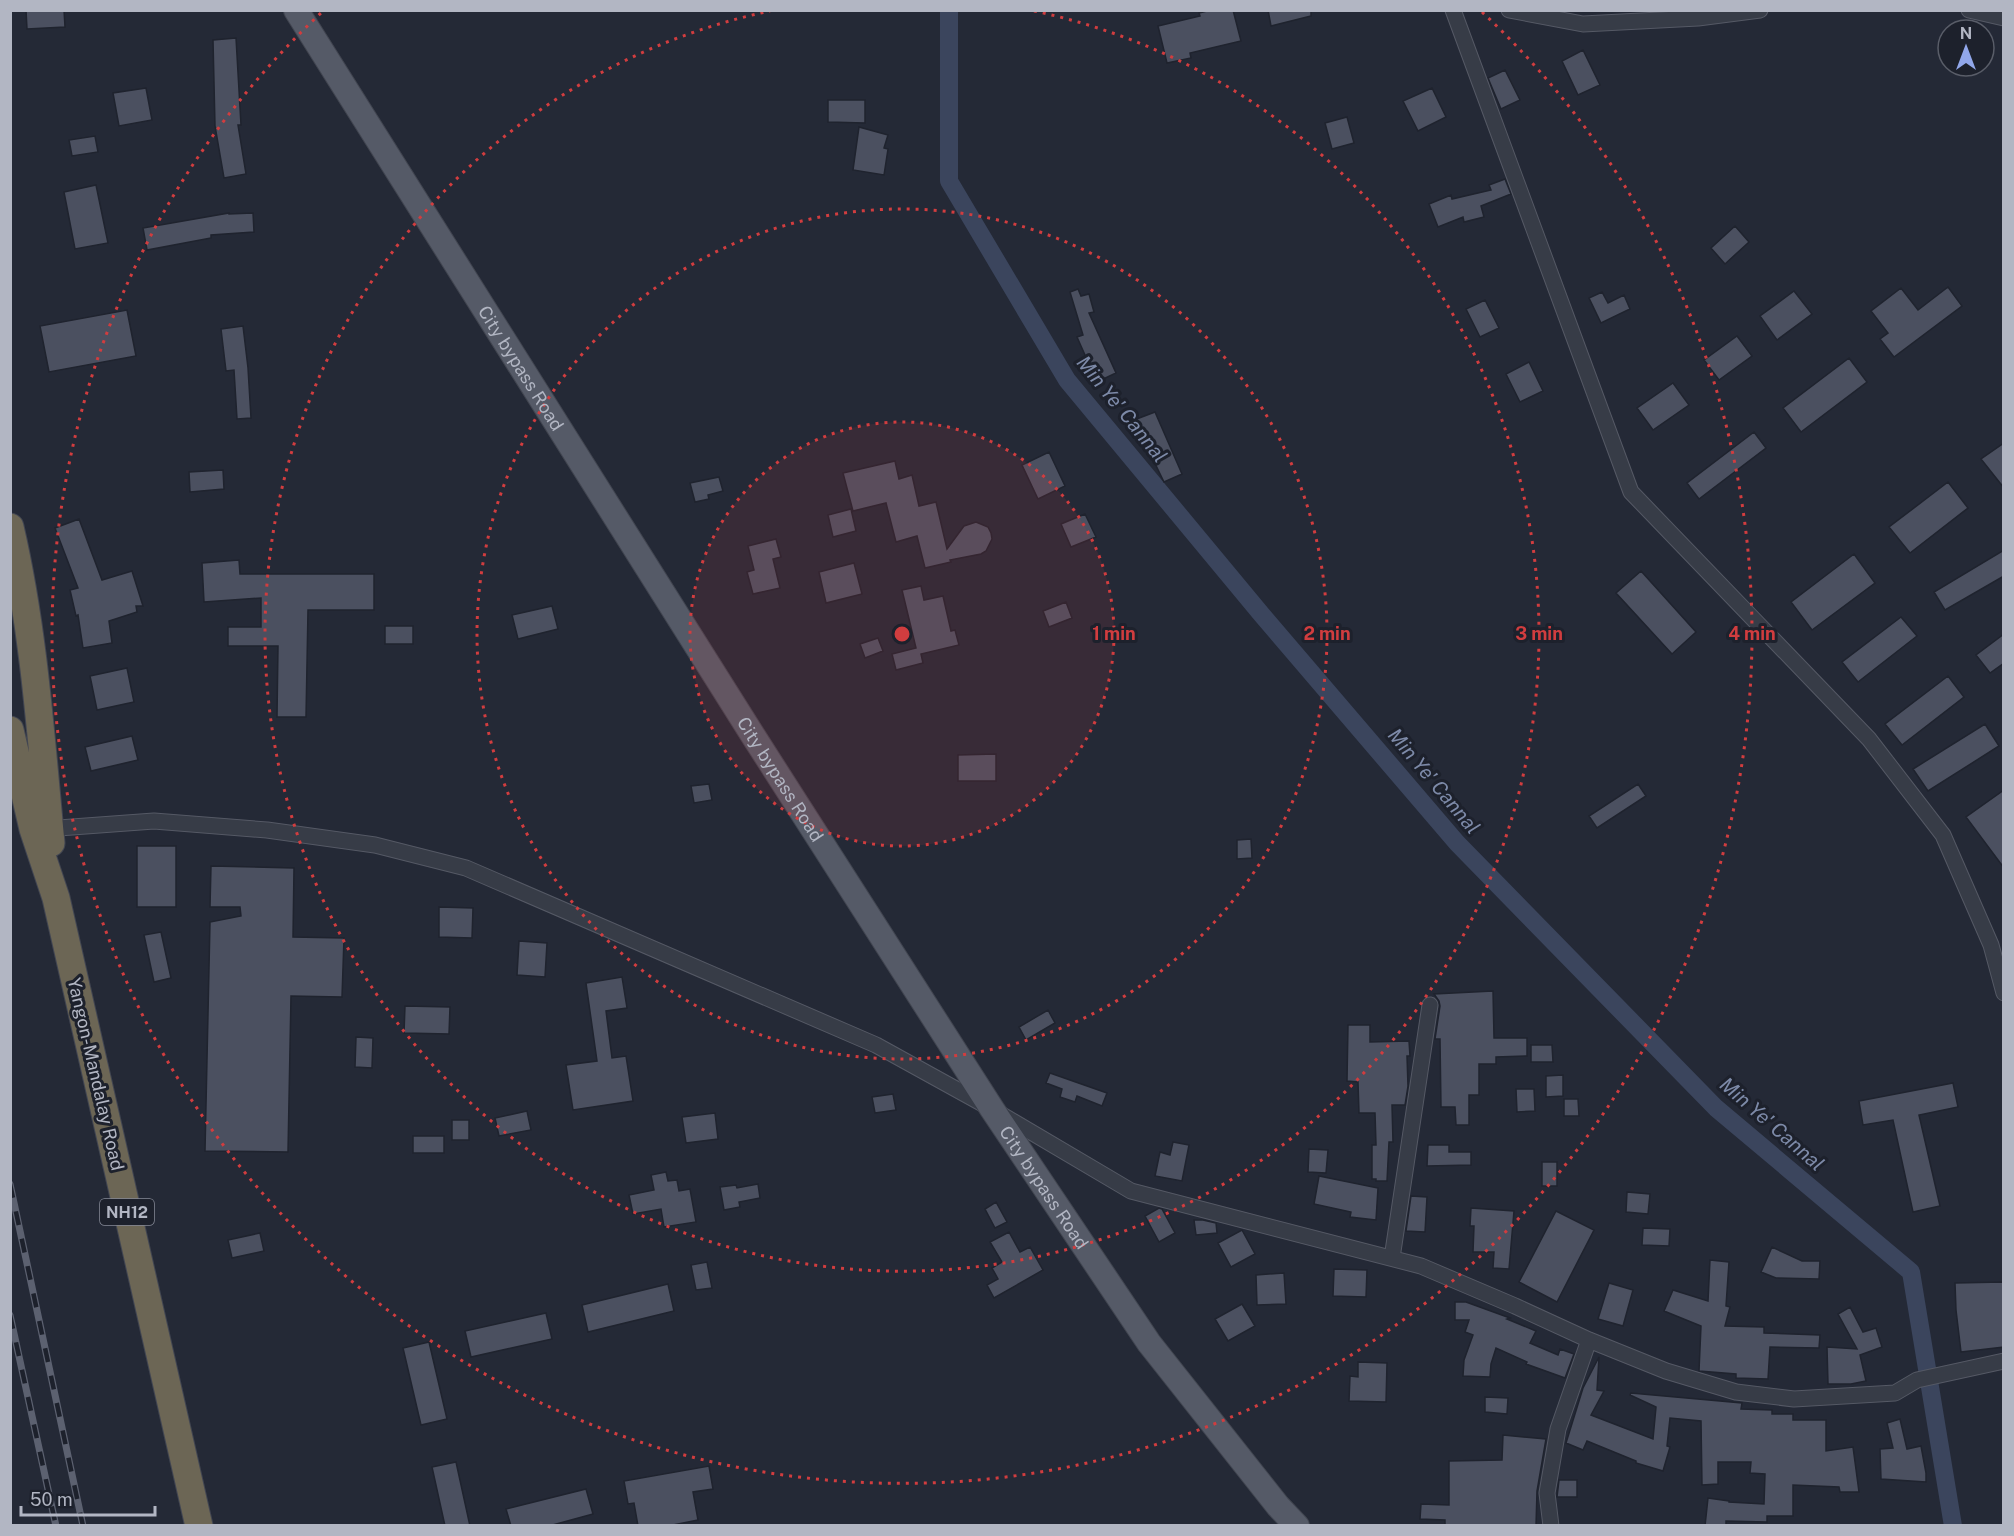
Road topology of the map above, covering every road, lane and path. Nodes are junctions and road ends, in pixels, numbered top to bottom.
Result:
1 (296, 10) edge
2 (1453, 10) edge
3 (1509, 10) edge
4 (1760, 10) edge
5 (1969, 10) edge
6 (2004, 18) edge
7 (10, 527) edge
8 (10, 730) edge
9 (41, 829) junction
10 (2004, 993) edge
11 (1430, 1005) dead end
12 (992, 1109) junction
13 (1392, 1258) junction
14 (1589, 1340) junction
15 (2004, 1361) edge
16 (199, 1526) edge
17 (1297, 1526) edge
18 (1551, 1526) edge

1 - 12 main road, City bypass Road
2 - 10 street
3 - 4 street
5 - 6 street
7 - 9 highway, NH12
8 - 9 highway, NH12
9 - 12 street
9 - 16 highway, Yangon-Mandalay Road / NH12
11 - 13 street
12 - 13 street
12 - 17 main road, City bypass Road
13 - 14 street
14 - 15 street
14 - 18 street

